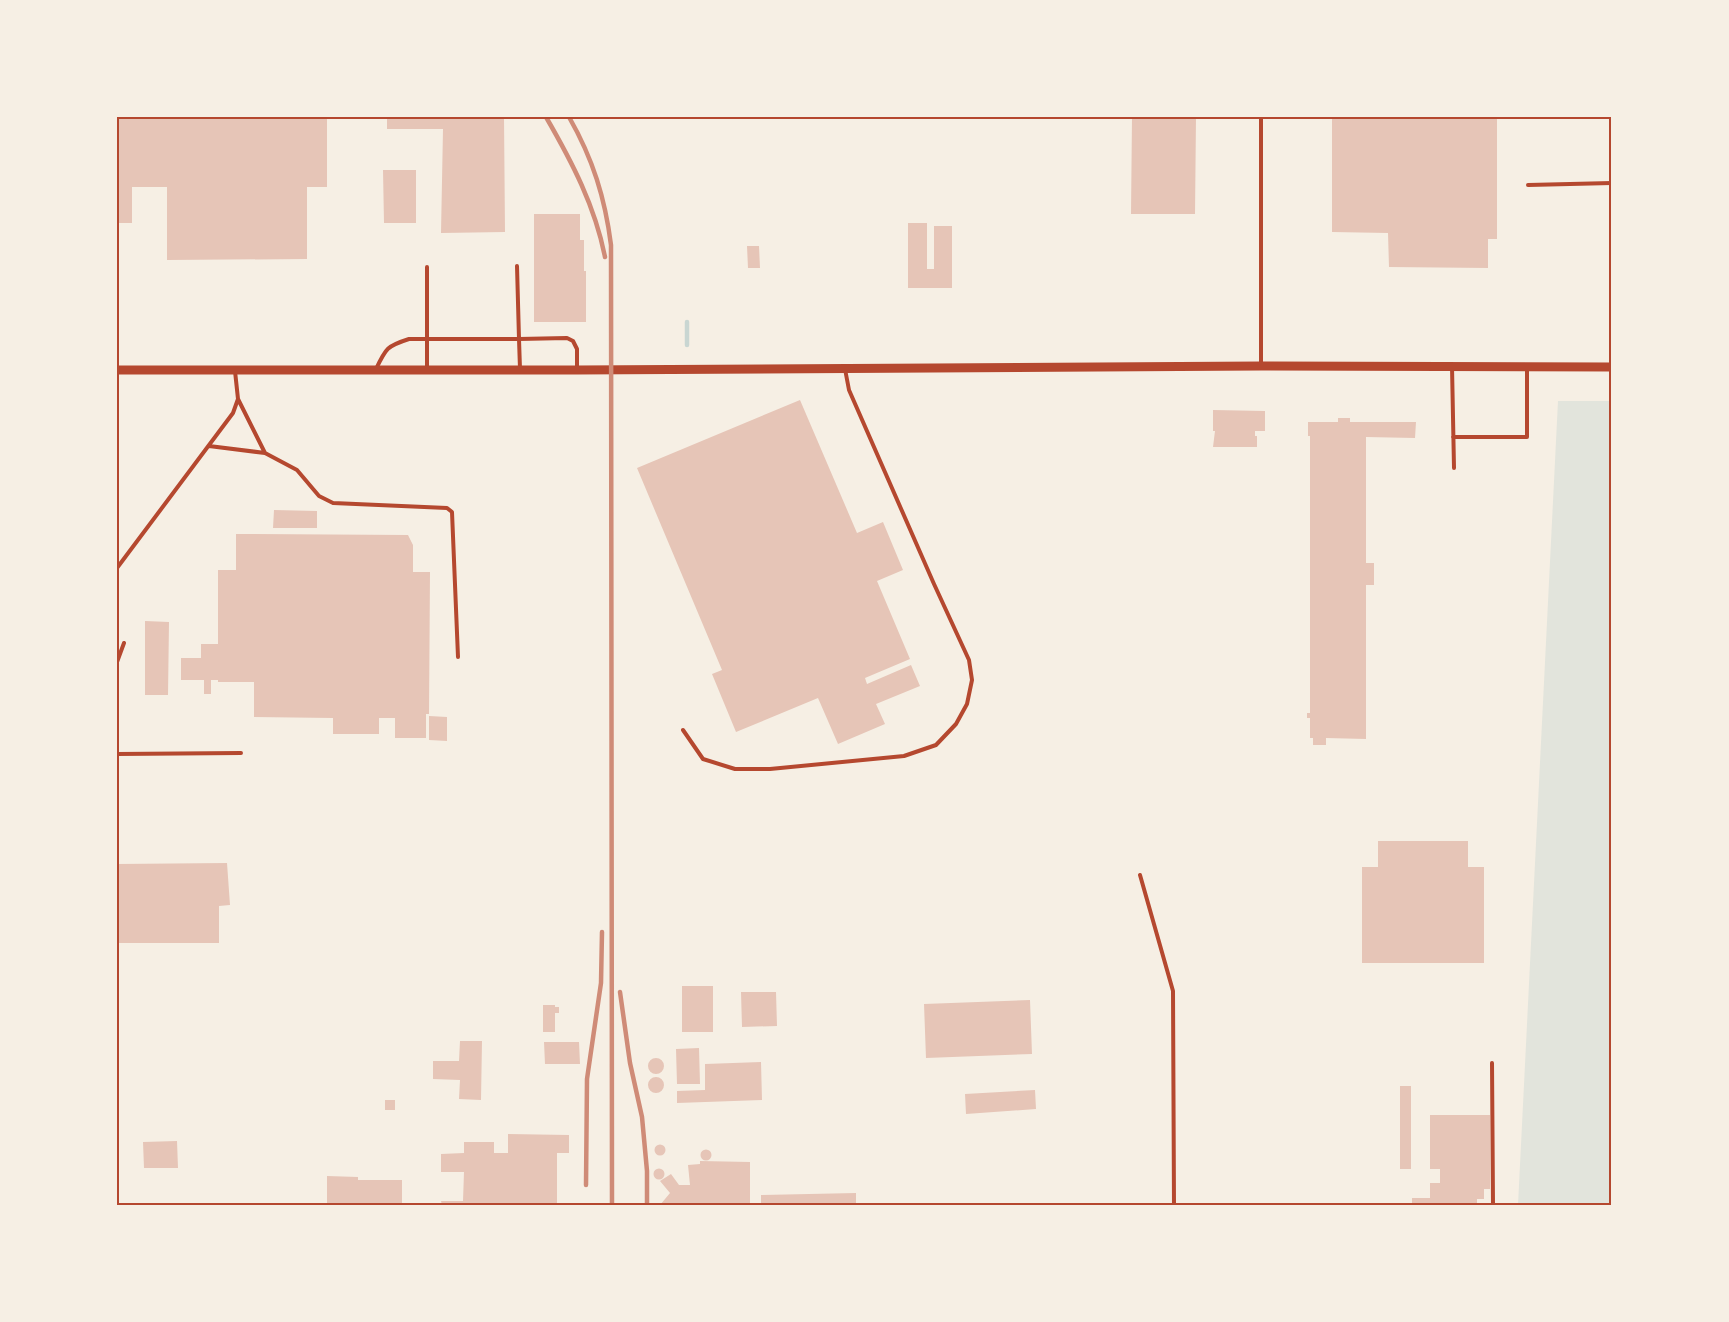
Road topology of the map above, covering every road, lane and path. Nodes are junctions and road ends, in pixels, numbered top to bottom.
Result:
1 (1261, 117) edge
2 (1612, 183) edge
3 (1528, 185) dead end
4 (517, 266) dead end
5 (427, 267) dead end
6 (427, 339) junction
7 (519, 339) junction
8 (1261, 366) junction
9 (1452, 366) junction
10 (1527, 367) junction
11 (1612, 367) edge
12 (845, 369) junction
13 (117, 370) edge
14 (235, 370) junction
15 (375, 370) junction
16 (427, 370) junction
17 (520, 370) junction
18 (577, 370) junction
19 (238, 399) junction
20 (1453, 437) junction
21 (208, 446) junction
22 (265, 453) junction
23 (1454, 468) dead end
24 (117, 568) edge
25 (124, 643) dead end
26 (458, 657) dead end
27 (117, 662) edge
28 (683, 730) dead end
29 (241, 753) dead end
30 (117, 754) edge
31 (1140, 875) dead end
32 (1492, 1063) dead end
33 (1174, 1205) edge
34 (1492, 1205) edge

1 - 8 lane
2 - 3 lane
4 - 7 lane
5 - 6 lane
6 - 7 lane
6 - 15 lane
6 - 16 lane
7 - 17 lane
7 - 18 lane
8 - 9 street
8 - 12 street
9 - 10 street
9 - 20 lane
10 - 11 street
10 - 20 lane
12 - 18 street
12 - 28 lane
13 - 14 street
14 - 15 street
14 - 19 lane
15 - 16 street
16 - 17 street
17 - 18 street
19 - 21 lane
19 - 22 lane
20 - 23 lane
21 - 22 lane
21 - 24 lane
22 - 26 lane
25 - 27 lane
29 - 30 lane
31 - 33 lane
32 - 34 lane

